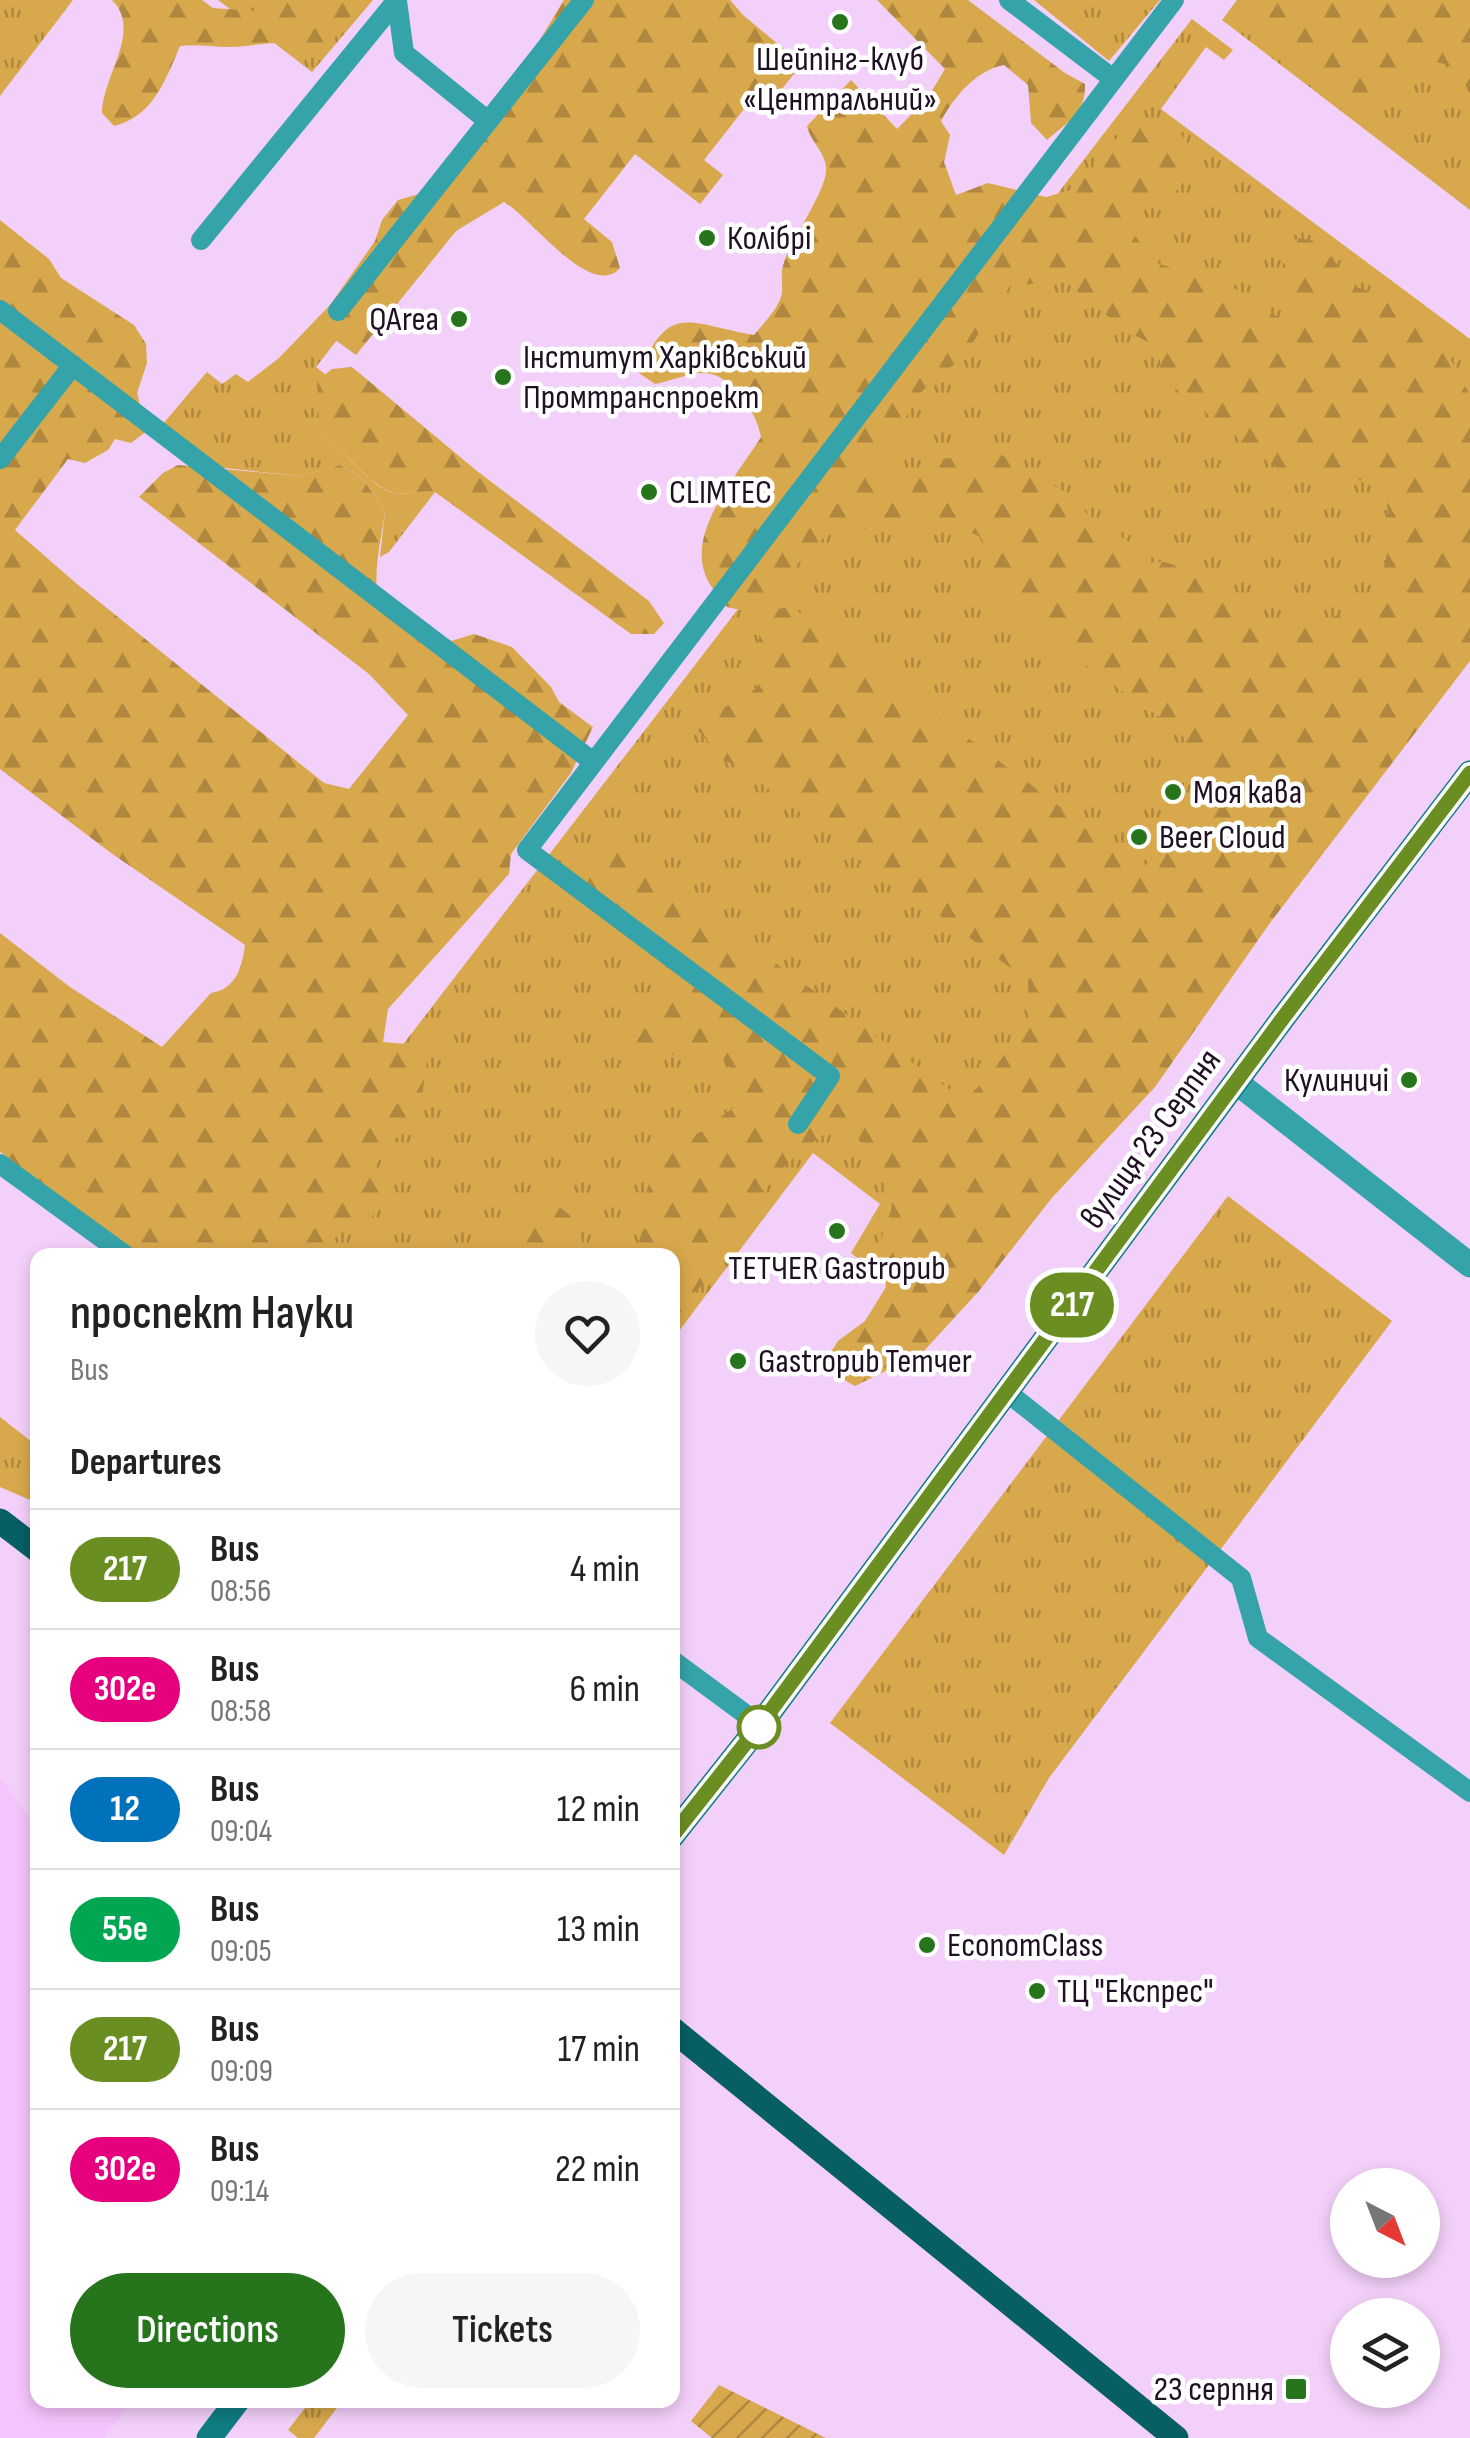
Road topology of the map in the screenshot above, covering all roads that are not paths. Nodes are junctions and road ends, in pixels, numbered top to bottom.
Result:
1 (397, 0) edge
2 (584, 0) edge
3 (1009, 0) edge
4 (1174, 0) edge
5 (1112, 78) junction
6 (488, 121) junction
7 (201, 240) dead end
8 (0, 310) edge
9 (338, 311) dead end
10 (74, 365) junction
11 (0, 459) edge
12 (592, 761) junction
13 (1470, 773) edge
14 (1236, 1082) junction
15 (798, 1124) dead end
16 (0, 1164) edge
17 (115, 1248) edge
18 (1470, 1265) edge
19 (1008, 1393) junction
20 (0, 1521) edge
21 (30, 1544) edge
22 (680, 1666) edge
23 (760, 1725) junction
24 (1470, 1792) edge
25 (680, 1826) edge
26 (680, 2035) edge
27 (232, 2408) edge
28 (208, 2438) edge
29 (1176, 2438) edge

1 - 6 lane
1 - 7 lane
2 - 6 lane
3 - 5 lane
4 - 5 lane
5 - 12 lane
6 - 9 lane
8 - 10 lane
10 - 11 lane
10 - 12 lane
12 - 15 lane
13 - 14 street, вулиця 23 Серпня
14 - 18 street
14 - 19 street, вулиця 23 Серпня
16 - 17 lane
19 - 23 street, вулиця 23 Серпня
19 - 24 lane
20 - 21 main road
22 - 23 lane
23 - 25 street, вулиця 23 Серпня
26 - 29 main road
27 - 28 street

